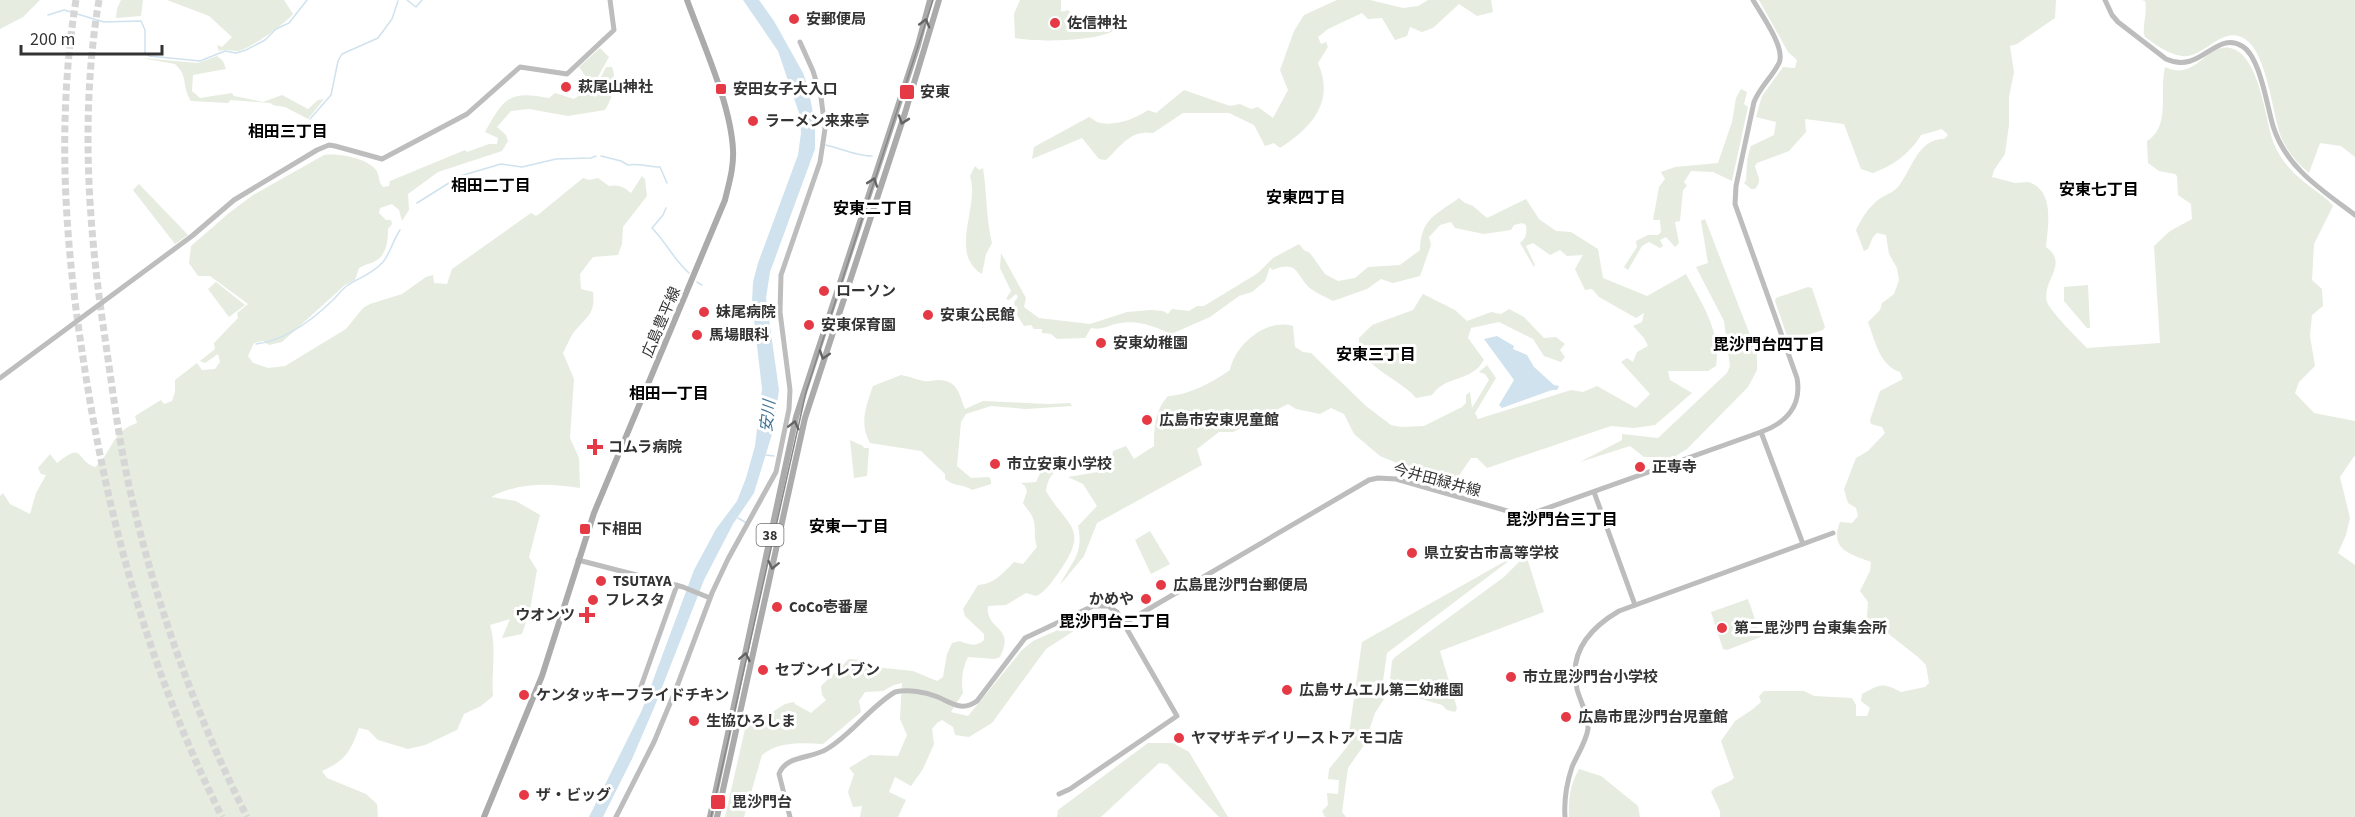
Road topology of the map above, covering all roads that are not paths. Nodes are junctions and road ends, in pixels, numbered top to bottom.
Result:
1 (610, 0) edge
2 (687, 0) edge
3 (930, 0) edge
4 (939, 0) edge
5 (1753, 0) edge
6 (2105, 0) edge
7 (800, 42) dead end
8 (2355, 216) edge
9 (0, 378) edge
10 (1761, 432) junction
11 (1594, 492) junction
12 (1833, 533) dead end
13 (1803, 544) junction
14 (578, 560) junction
15 (679, 586) junction
16 (708, 598) junction
17 (1635, 605) junction
18 (1123, 624) junction
19 (639, 692) dead end
20 (1059, 794) dead end
21 (484, 817) edge
22 (616, 817) edge
23 (710, 817) edge
24 (717, 817) edge
25 (790, 817) edge
26 (1565, 817) edge

1 - 9 street
2 - 14 main road, 広島豊平線
23 -> 3 main road, 38
4 -> 24 main road, 38
5 - 10 street, 今井田緑井線
6 - 8 street
7 - 16 street
10 - 11 street, 今井田緑井線
10 - 13 street
11 - 17 street
11 - 18 street, 今井田緑井線
12 - 13 street
13 - 17 street
14 - 15 street
14 - 21 main road, 広島豊平線
15 - 16 street
15 - 19 street
16 - 22 street
17 - 26 street
18 - 20 street
18 - 25 street

